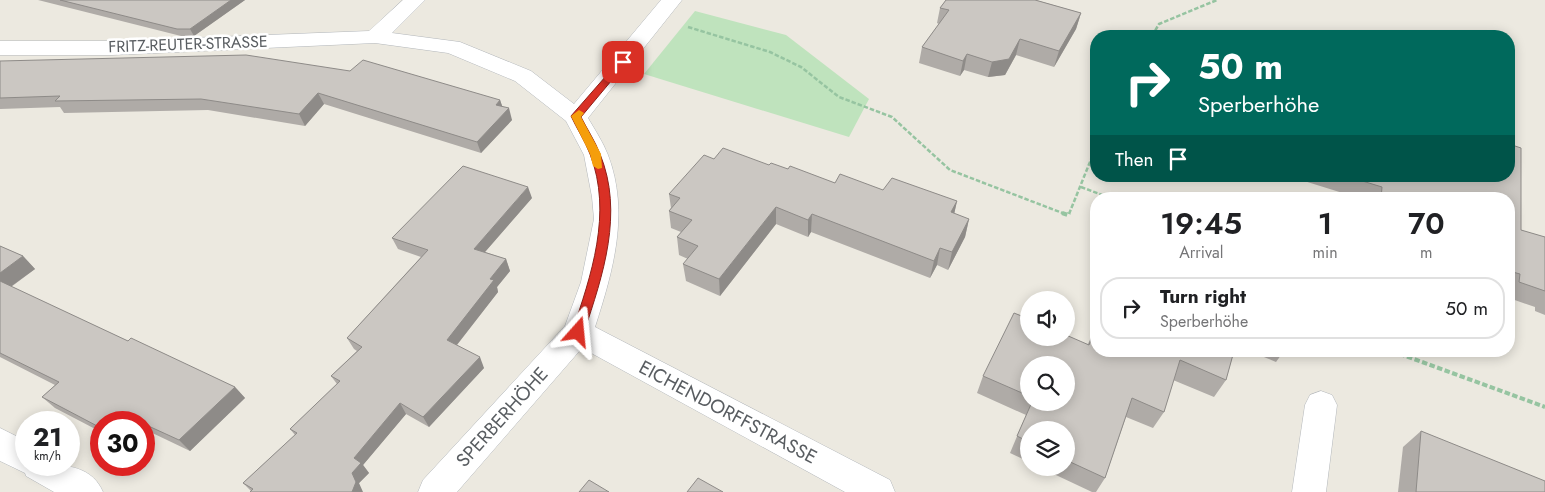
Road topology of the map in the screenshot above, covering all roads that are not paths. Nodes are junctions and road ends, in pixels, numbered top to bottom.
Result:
1 (415, 0) edge
2 (672, 0) edge
3 (375, 37) junction
4 (0, 48) edge
5 (576, 116) junction
6 (578, 332) junction
7 (1321, 405) dead end
8 (0, 443) edge
9 (15, 452) edge
10 (58, 476) edge
11 (86, 492) edge
12 (435, 492) edge
13 (878, 492) edge
14 (1309, 492) edge

1 - 3 street
2 - 5 street
3 - 4 street, FRITZ-REUTER-STRASSE
3 - 5 street, FRITZ-REUTER-STRASSE
5 - 6 street, SPERBERHÖHE
6 - 12 street, SPERBERHÖHE
6 - 13 street, EICHENDORFFSTRASSE
7 - 14 street
8 - 9 street
10 - 11 street

